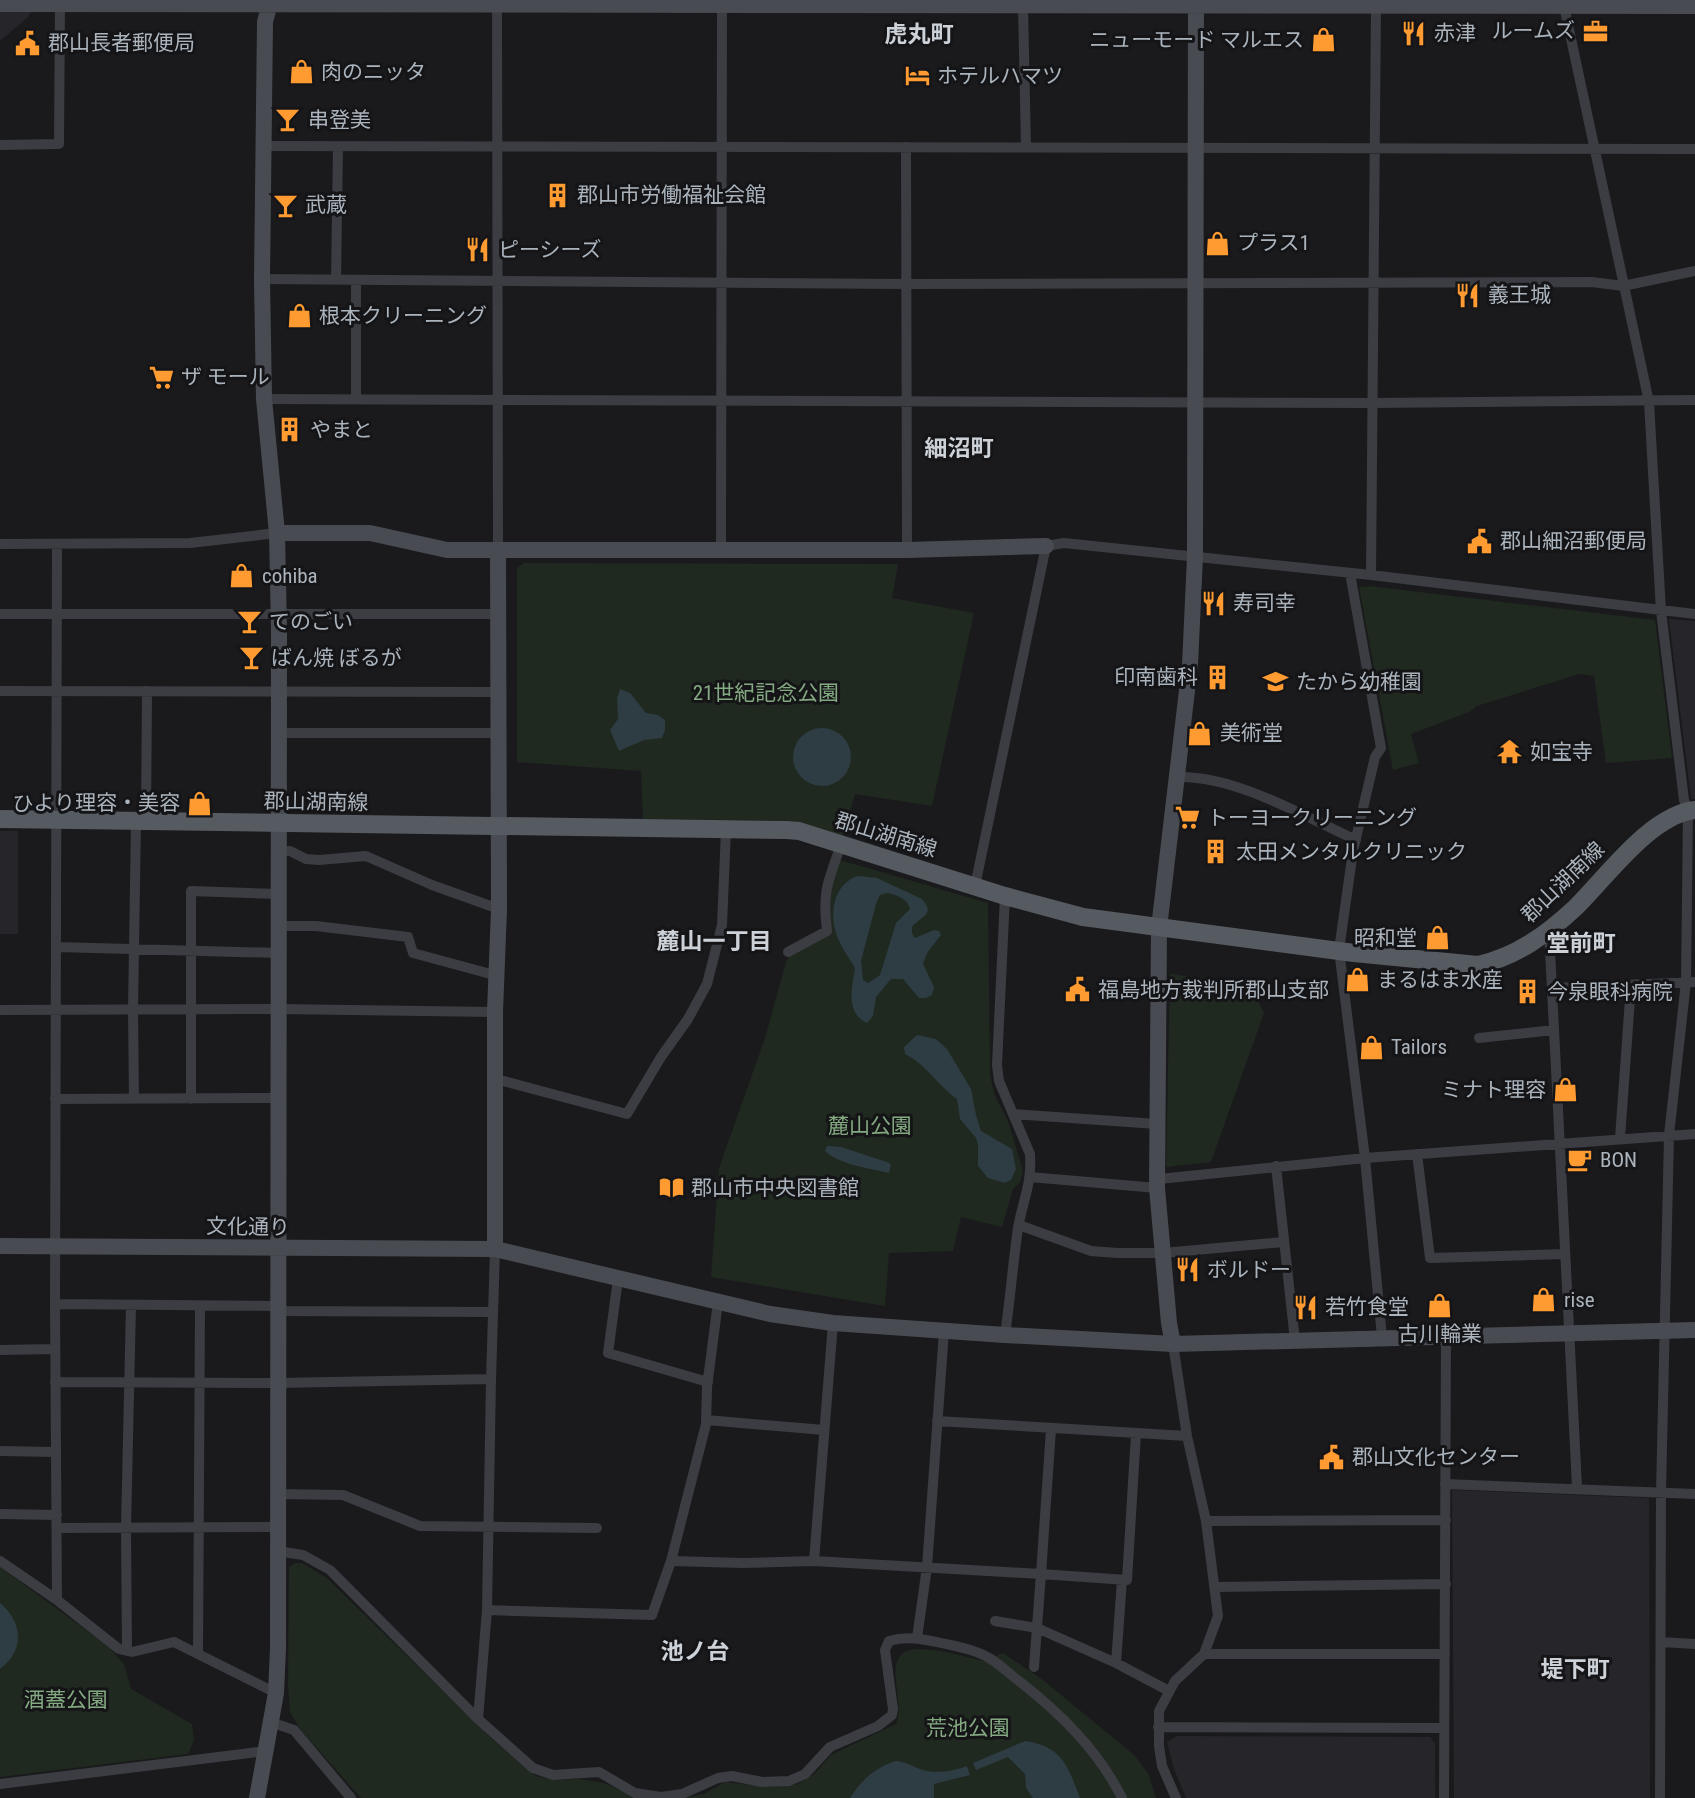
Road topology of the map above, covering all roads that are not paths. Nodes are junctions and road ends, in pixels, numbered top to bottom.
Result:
1 (60, 2) edge
2 (270, 2) edge
3 (497, 2) edge
4 (722, 2) edge
5 (848, 2) edge
6 (971, 2) edge
7 (1085, 3) edge
8 (1196, 3) edge
9 (1314, 3) edge
10 (1440, 3) edge
11 (1653, 3) edge
12 (0, 4) edge
13 (1023, 6) junction
14 (1376, 6) junction
15 (1564, 6) junction
16 (1695, 6) edge
17 (0, 145) edge
18 (263, 146) junction
19 (338, 147) junction
20 (497, 147) junction
21 (1026, 147) junction
22 (906, 148) junction
23 (721, 149) junction
24 (1196, 149) junction
25 (1595, 149) junction
26 (1695, 149) edge
27 (1374, 150) junction
28 (1695, 271) edge
29 (262, 279) junction
30 (336, 279) junction
31 (356, 280) junction
32 (498, 281) junction
33 (1374, 281) junction
34 (720, 282) junction
35 (1195, 282) junction
36 (907, 284) junction
37 (1623, 286) junction
38 (264, 399) junction
39 (356, 399) junction
40 (497, 400) junction
41 (720, 400) junction
42 (906, 400) junction
43 (1695, 400) edge
44 (1649, 401) junction
45 (1196, 402) junction
46 (1373, 403) junction
47 (277, 533) junction
48 (0, 544) edge
49 (57, 545) junction
50 (1046, 546) junction
51 (498, 550) junction
52 (720, 550) junction
53 (906, 550) junction
54 (1195, 557) junction
55 (1350, 573) junction
56 (1371, 575) junction
57 (1661, 611) junction
58 (0, 614) edge
59 (57, 614) junction
60 (498, 614) junction
61 (1695, 614) edge
62 (279, 615) junction
63 (0, 691) edge
64 (57, 691) junction
65 (147, 691) junction
66 (279, 691) junction
67 (498, 692) junction
68 (279, 733) junction
69 (498, 733) junction
70 (1177, 777) junction
71 (1692, 811) edge
72 (0, 819) edge
73 (57, 820) junction
74 (141, 821) junction
75 (279, 824) junction
76 (498, 826) junction
77 (726, 830) junction
78 (1356, 840) junction
79 (841, 845) junction
80 (279, 851) junction
81 (975, 886) junction
82 (278, 894) junction
83 (1004, 896) junction
84 (499, 909) junction
85 (278, 926) junction
86 (1159, 928) junction
87 (1549, 930) junction
88 (57, 947) junction
89 (134, 949) junction
90 (190, 950) junction
91 (1339, 950) junction
92 (788, 952) dead end
93 (278, 953) junction
94 (498, 976) junction
95 (1690, 982) edge
96 (1631, 985) junction
97 (1552, 988) junction
98 (190, 1009) junction
99 (278, 1009) junction
100 (0, 1010) edge
101 (57, 1010) junction
102 (132, 1010) junction
103 (495, 1012) junction
104 (1554, 1030) junction
105 (1479, 1038) dead end
106 (496, 1079) junction
107 (191, 1098) junction
108 (277, 1098) junction
109 (55, 1099) junction
110 (134, 1099) junction
111 (1013, 1114) junction
112 (1157, 1124) junction
113 (1695, 1134) edge
114 (1669, 1135) junction
115 (1620, 1139) junction
116 (1560, 1143) junction
117 (1417, 1154) junction
118 (1365, 1158) junction
119 (1276, 1166) junction
120 (1030, 1177) junction
121 (1158, 1183) junction
122 (1018, 1226) junction
123 (1283, 1242) junction
124 (56, 1245) junction
125 (0, 1246) edge
126 (278, 1248) junction
127 (495, 1249) junction
128 (1163, 1253) junction
129 (1565, 1254) junction
130 (618, 1279) junction
131 (718, 1302) junction
132 (55, 1304) junction
133 (131, 1305) junction
134 (200, 1306) junction
135 (277, 1309) junction
136 (492, 1312) junction
137 (833, 1323) junction
138 (1695, 1330) edge
139 (944, 1331) junction
140 (1664, 1331) junction
141 (1569, 1334) junction
142 (1005, 1335) junction
143 (1382, 1337) junction
144 (1446, 1337) junction
145 (1295, 1341) junction
146 (1173, 1344) junction
147 (55, 1349) junction
148 (0, 1350) edge
149 (491, 1379) junction
150 (55, 1382) junction
151 (130, 1382) junction
152 (199, 1382) junction
153 (708, 1382) junction
154 (278, 1383) junction
155 (706, 1420) junction
156 (937, 1421) junction
157 (1051, 1429) junction
158 (824, 1430) junction
159 (1136, 1434) junction
160 (1187, 1436) junction
161 (0, 1451) edge
162 (56, 1452) junction
163 (1445, 1483) junction
164 (1577, 1487) junction
165 (1661, 1493) junction
166 (277, 1494) junction
167 (1695, 1494) edge
168 (0, 1514) edge
169 (57, 1515) junction
170 (1446, 1520) junction
171 (1206, 1521) junction
172 (278, 1527) junction
173 (488, 1527) junction
174 (57, 1528) junction
175 (126, 1528) junction
176 (198, 1528) junction
177 (597, 1528) dead end
178 (278, 1551) junction
179 (0, 1561) edge
180 (671, 1561) junction
181 (814, 1561) junction
182 (927, 1567) junction
183 (1041, 1573) junction
184 (1122, 1580) junction
185 (1446, 1584) junction
186 (1215, 1587) junction
187 (57, 1600) junction
188 (487, 1610) junction
189 (995, 1621) dead end
190 (1037, 1628) junction
191 (917, 1638) junction
192 (1661, 1642) junction
193 (1695, 1644) edge
194 (127, 1651) junction
195 (198, 1654) junction
196 (1204, 1654) junction
197 (1445, 1654) junction
198 (1116, 1663) junction
199 (1034, 1667) dead end
200 (1169, 1691) junction
201 (276, 1693) junction
202 (478, 1719) junction
203 (270, 1722) junction
204 (1158, 1727) junction
205 (1444, 1728) junction
206 (266, 1751) junction
207 (0, 1784) edge
208 (1171, 1786) junction
209 (257, 1798) edge
210 (351, 1798) edge
211 (1122, 1798) edge
212 (1164, 1798) edge
213 (1175, 1798) edge
214 (1444, 1798) edge
215 (1660, 1798) edge

1 - 2 street
1 - 12 street
1 - 17 street
2 - 3 street
2 - 18 street
3 - 4 street
3 - 20 street
4 - 5 street
4 - 23 street
5 - 6 street
6 - 13 street
7 - 8 street
7 - 13 street
8 - 9 street
8 - 24 street
9 - 14 street
10 - 14 street
10 - 15 street
11 - 15 street
11 - 16 street
13 - 21 street
14 - 27 street
15 - 25 street
18 - 19 street
18 - 29 street
19 - 20 street
19 - 30 street
20 - 23 street
20 - 32 street
21 - 22 street
21 - 24 street
22 - 23 street
22 - 36 street
23 - 34 street
24 - 27 street
24 - 35 street
25 - 26 street
25 - 27 street
25 - 37 street
27 - 33 street
28 - 37 street
29 - 30 street
29 - 38 street
30 - 31 street
31 - 32 street
31 - 39 street
32 - 34 street
32 - 40 street
33 - 35 street
33 - 37 street
33 - 46 street
34 - 36 street
34 - 41 street
35 - 36 street
35 - 45 street
36 - 42 street
37 - 44 street
38 - 39 street
38 - 47 street
39 - 40 street
40 - 41 street
40 - 51 street
41 - 42 street
41 - 52 street
42 - 45 street
42 - 53 street
43 - 44 street
44 - 46 street
44 - 57 street
45 - 46 street
45 - 54 street
46 - 56 street
47 - 49 street
47 - 51 street
47 - 62 street
48 - 49 street
49 - 59 street
50 - 53 street
50 - 54 street
50 - 81 street
51 - 52 street
51 - 60 street
52 - 53 street
54 - 55 street
54 - 70 street
55 - 56 street
55 - 78 street
56 - 57 street
57 - 61 street
57 - 71 street
58 - 59 street
59 - 62 street
59 - 64 street
60 - 62 street
60 - 67 street
62 - 66 street
63 - 64 street
64 - 65 street
64 - 73 street
65 - 66 street
65 - 74 street
66 - 67 street
66 - 68 street
67 - 69 street
68 - 69 street
68 - 75 street
69 - 76 street
70 - 78 street
70 - 86 street
71 - 87 main road, 郡山湖南線
71 - 95 street
72 - 73 main road, 郡山湖南線
73 - 74 main road, 郡山湖南線
73 - 88 street
74 - 75 main road, 郡山湖南線
74 - 89 street
75 - 76 main road, 郡山湖南線
75 - 80 street
76 - 77 main road, 郡山湖南線
76 - 84 street
77 - 79 main road, 郡山湖南線
77 - 106 street
78 - 91 street
79 - 81 main road, 郡山湖南線
79 - 92 street
80 - 82 street
80 - 84 street
81 - 83 main road, 郡山湖南線
82 - 85 street
82 - 90 street
83 - 86 main road, 郡山湖南線
83 - 111 street
84 - 94 street
85 - 93 street
85 - 94 street
86 - 91 main road, 郡山湖南線
86 - 112 street
87 - 91 main road, 郡山湖南線
87 - 97 street
88 - 89 street
88 - 101 street
89 - 90 street
89 - 102 street
90 - 93 street
90 - 98 street
91 - 118 street
93 - 99 street
94 - 103 street
95 - 96 street
95 - 114 street
96 - 97 street
96 - 115 street
97 - 104 street
98 - 99 street
98 - 102 street
98 - 107 street
99 - 103 street
99 - 108 street
100 - 101 street
101 - 102 street
101 - 109 street
102 - 110 street
103 - 106 street
104 - 105 street
104 - 116 street
106 - 127 street
107 - 108 street
107 - 110 street
108 - 126 street
109 - 110 street
109 - 124 street
111 - 112 street
111 - 120 street
112 - 121 street
113 - 114 street
114 - 115 street
114 - 140 street
115 - 116 street
116 - 117 street
116 - 129 street
117 - 118 street
117 - 129 street
118 - 119 street
118 - 143 street
119 - 121 street
119 - 123 street
120 - 121 street
120 - 122 street
121 - 128 street
122 - 128 street
122 - 142 street
123 - 128 street
123 - 145 street
124 - 125 street, 文化通り
124 - 126 street, 文化通り
124 - 132 street
126 - 127 street, 文化通り
126 - 135 street
127 - 130 street, 文化通り
127 - 136 street
128 - 146 street
129 - 141 street
130 - 131 street, 文化通り
130 - 153 street
131 - 137 street, 文化通り
131 - 153 street
132 - 133 street
132 - 147 street
133 - 134 street
133 - 151 street
134 - 135 street
134 - 152 street
135 - 136 street
135 - 154 street
136 - 149 street
137 - 139 street, 文化通り
137 - 158 street
138 - 140 street, 文化通り
139 - 142 street, 文化通り
139 - 156 street
140 - 141 street, 文化通り
140 - 165 street
141 - 144 street, 文化通り
141 - 164 street
142 - 146 street, 文化通り
143 - 144 street, 文化通り
143 - 145 street, 文化通り
144 - 163 street
145 - 146 street, 文化通り
146 - 160 street
147 - 148 street
147 - 150 street
149 - 154 street
149 - 173 street
150 - 151 street
150 - 162 street
151 - 152 street
151 - 175 street
152 - 154 street
152 - 176 street
153 - 155 street
154 - 166 street
155 - 158 street
155 - 180 street
156 - 157 street
156 - 182 street
157 - 159 street
157 - 183 street
158 - 181 street
159 - 160 street
159 - 184 street
160 - 171 street
161 - 162 street
162 - 169 street
163 - 164 street
163 - 170 street
164 - 165 street
165 - 167 street
165 - 192 street
166 - 172 street
166 - 173 street
168 - 169 street
169 - 174 street
170 - 171 street
170 - 185 street
171 - 186 street
172 - 176 street
172 - 178 street
173 - 177 street
173 - 188 street
174 - 175 street
174 - 187 street
175 - 176 street
175 - 194 street
176 - 195 street
178 - 201 street
178 - 202 street
179 - 187 street
180 - 181 street
180 - 188 street
181 - 182 street
182 - 183 street
182 - 191 street
183 - 184 street
183 - 190 street
184 - 198 street
185 - 186 street
185 - 197 street
186 - 196 street
187 - 194 street
188 - 202 street
189 - 190 street
190 - 198 street
190 - 199 street
191 - 202 street
191 - 211 street
192 - 193 street
192 - 215 street
194 - 195 street
195 - 201 street
196 - 197 street
196 - 200 street
197 - 205 street
198 - 200 street
200 - 204 street
201 - 203 street
203 - 206 street
203 - 210 street
204 - 205 street
204 - 208 street
205 - 214 street
206 - 207 street
206 - 209 street
208 - 212 street
208 - 213 street

